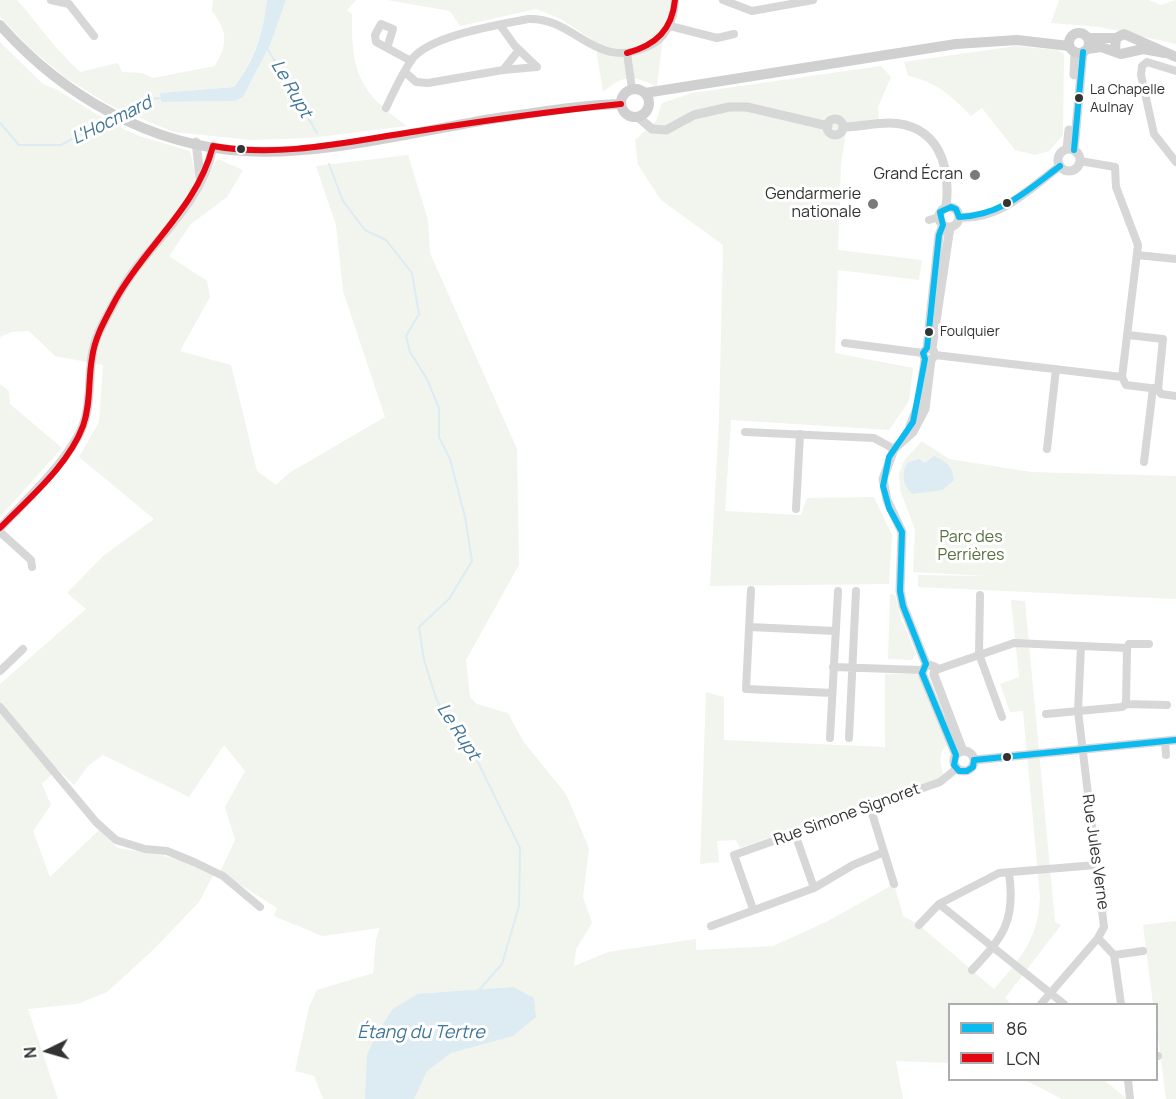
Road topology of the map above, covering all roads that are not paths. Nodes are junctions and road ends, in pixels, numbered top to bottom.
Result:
1 (51, 0) edge
2 (675, 0) edge
3 (723, 0) edge
4 (813, 0) edge
5 (500, 25) junction
6 (0, 26) edge
7 (670, 26) junction
8 (734, 34) dead end
9 (94, 36) dead end
10 (1088, 38) junction
11 (1132, 38) junction
12 (1115, 44) junction
13 (387, 48) dead end
14 (1077, 48) junction
15 (519, 50) junction
16 (1130, 51) junction
17 (627, 53) junction
18 (1165, 53) junction
19 (1176, 57) edge
20 (411, 61) junction
21 (503, 70) junction
22 (1176, 71) edge
23 (405, 72) junction
24 (710, 84) junction
25 (632, 89) junction
26 (645, 93) junction
27 (621, 104) junction
28 (649, 105) junction
29 (386, 108) dead end
30 (638, 117) junction
31 (195, 142) junction
32 (213, 146) junction
33 (1070, 149) junction
34 (1080, 161) junction
35 (1176, 162) edge
36 (1060, 166) junction
37 (200, 180) junction
38 (946, 207) junction
39 (959, 217) junction
40 (940, 222) junction
41 (1137, 255) junction
42 (1176, 259) edge
43 (1128, 335) junction
44 (845, 343) dead end
45 (929, 354) junction
46 (1056, 369) junction
47 (1122, 377) junction
48 (1155, 389) junction
49 (1176, 396) edge
50 (745, 432) dead end
51 (800, 434) junction
52 (894, 449) junction
53 (1047, 449) dead end
54 (1144, 462) dead end
55 (796, 508) dead end
56 (0, 530) edge
57 (32, 567) dead end
58 (751, 590) dead end
59 (837, 591) dead end
60 (856, 591) dead end
61 (980, 595) dead end
62 (750, 627) junction
63 (835, 631) junction
64 (1149, 645) dead end
65 (1081, 646) junction
66 (1126, 648) junction
67 (23, 649) dead end
68 (979, 654) junction
69 (833, 667) junction
70 (852, 668) junction
71 (0, 671) edge
72 (929, 671) junction
73 (832, 693) junction
74 (1126, 704) junction
75 (1167, 705) dead end
76 (0, 706) edge
77 (1078, 711) junction
78 (1046, 714) dead end
79 (1002, 717) dead end
80 (830, 738) dead end
81 (849, 738) dead end
82 (1176, 740) edge
83 (1166, 741) junction
84 (1082, 750) junction
85 (960, 753) junction
86 (1166, 755) dead end
87 (974, 760) junction
88 (957, 769) junction
89 (870, 807) junction
90 (795, 834) junction
91 (884, 852) junction
92 (1096, 865) junction
93 (1009, 873) junction
94 (894, 884) dead end
95 (814, 888) junction
96 (939, 904) junction
97 (260, 907) dead end
98 (753, 909) junction
99 (919, 925) dead end
100 (711, 926) dead end
101 (1098, 938) junction
102 (994, 946) junction
103 (1143, 951) dead end
104 (1114, 955) junction
105 (972, 970) dead end
106 (1051, 993) junction
107 (1043, 1003) edge
108 (1062, 1003) edge
109 (1121, 1003) edge
110 (1128, 1081) edge
111 (1130, 1099) edge

1 - 9 street
2 - 7 street
3 - 4 street
5 - 15 street
5 - 17 street
5 - 20 street
6 - 31 main road
7 - 8 street
7 - 17 street
10 - 12 main road
10 - 14 main road
10 - 14 main road
11 - 12 main road
11 - 16 main road
11 - 18 main road
12 - 14 main road
12 - 16 main road
13 - 20 street
14 - 24 main road
14 - 33 street
15 - 21 street
15 - 21 street
16 - 18 main road
17 - 25 street
18 - 19 main road
20 - 23 street
21 - 23 street
22 - 35 street
23 - 29 street
24 - 26 main road
24 - 28 main road
25 - 26 main road
25 - 27 main road
26 - 28 main road
27 - 30 main road
27 - 32 main road
28 - 30 main road
30 - 38 street
31 - 32 main road
31 - 37 street
32 - 37 street
33 - 34 street
33 - 36 street
34 - 36 street
34 - 41 street
36 - 39 street
37 - 56 street
38 - 39 street
38 - 40 street
39 - 40 street
40 - 45 street
41 - 42 street
41 - 43 street
43 - 47 street
43 - 48 street
44 - 45 street
45 - 46 street
45 - 52 street
46 - 47 street
46 - 53 street
47 - 48 street
48 - 49 street
48 - 54 street
50 - 51 street
51 - 52 street
51 - 55 street
52 - 72 street
56 - 57 street
58 - 62 street
59 - 63 street
60 - 70 street
61 - 68 street
62 - 63 street
62 - 73 street
63 - 69 street
64 - 66 street
65 - 66 street
65 - 68 street
65 - 77 street, Rue Jules Verne
66 - 74 street
67 - 71 street
68 - 72 street
68 - 79 street
69 - 70 street
69 - 73 street
70 - 72 street
70 - 81 street
72 - 85 street
73 - 80 street
74 - 75 street
74 - 77 street
76 - 97 street
77 - 78 street
77 - 84 street, Rue Jules Verne
82 - 83 street
83 - 84 street
83 - 86 street
84 - 87 street
84 - 92 street, Rue Jules Verne
85 - 87 street
85 - 88 street
87 - 88 street
88 - 89 street, Rue Simone Signoret
89 - 90 street, Rue Simone Signoret
89 - 91 street
90 - 95 street
90 - 98 street, Rue Simone Signoret
91 - 94 street
91 - 95 street
92 - 93 street
92 - 101 street, Rue Jules Verne
93 - 96 street
93 - 102 street
95 - 98 street
96 - 99 street
96 - 102 street
98 - 100 street
101 - 104 street
101 - 106 street
102 - 105 street
102 - 106 street
103 - 104 street
104 - 109 street
106 - 107 street
106 - 108 street
110 - 111 street

